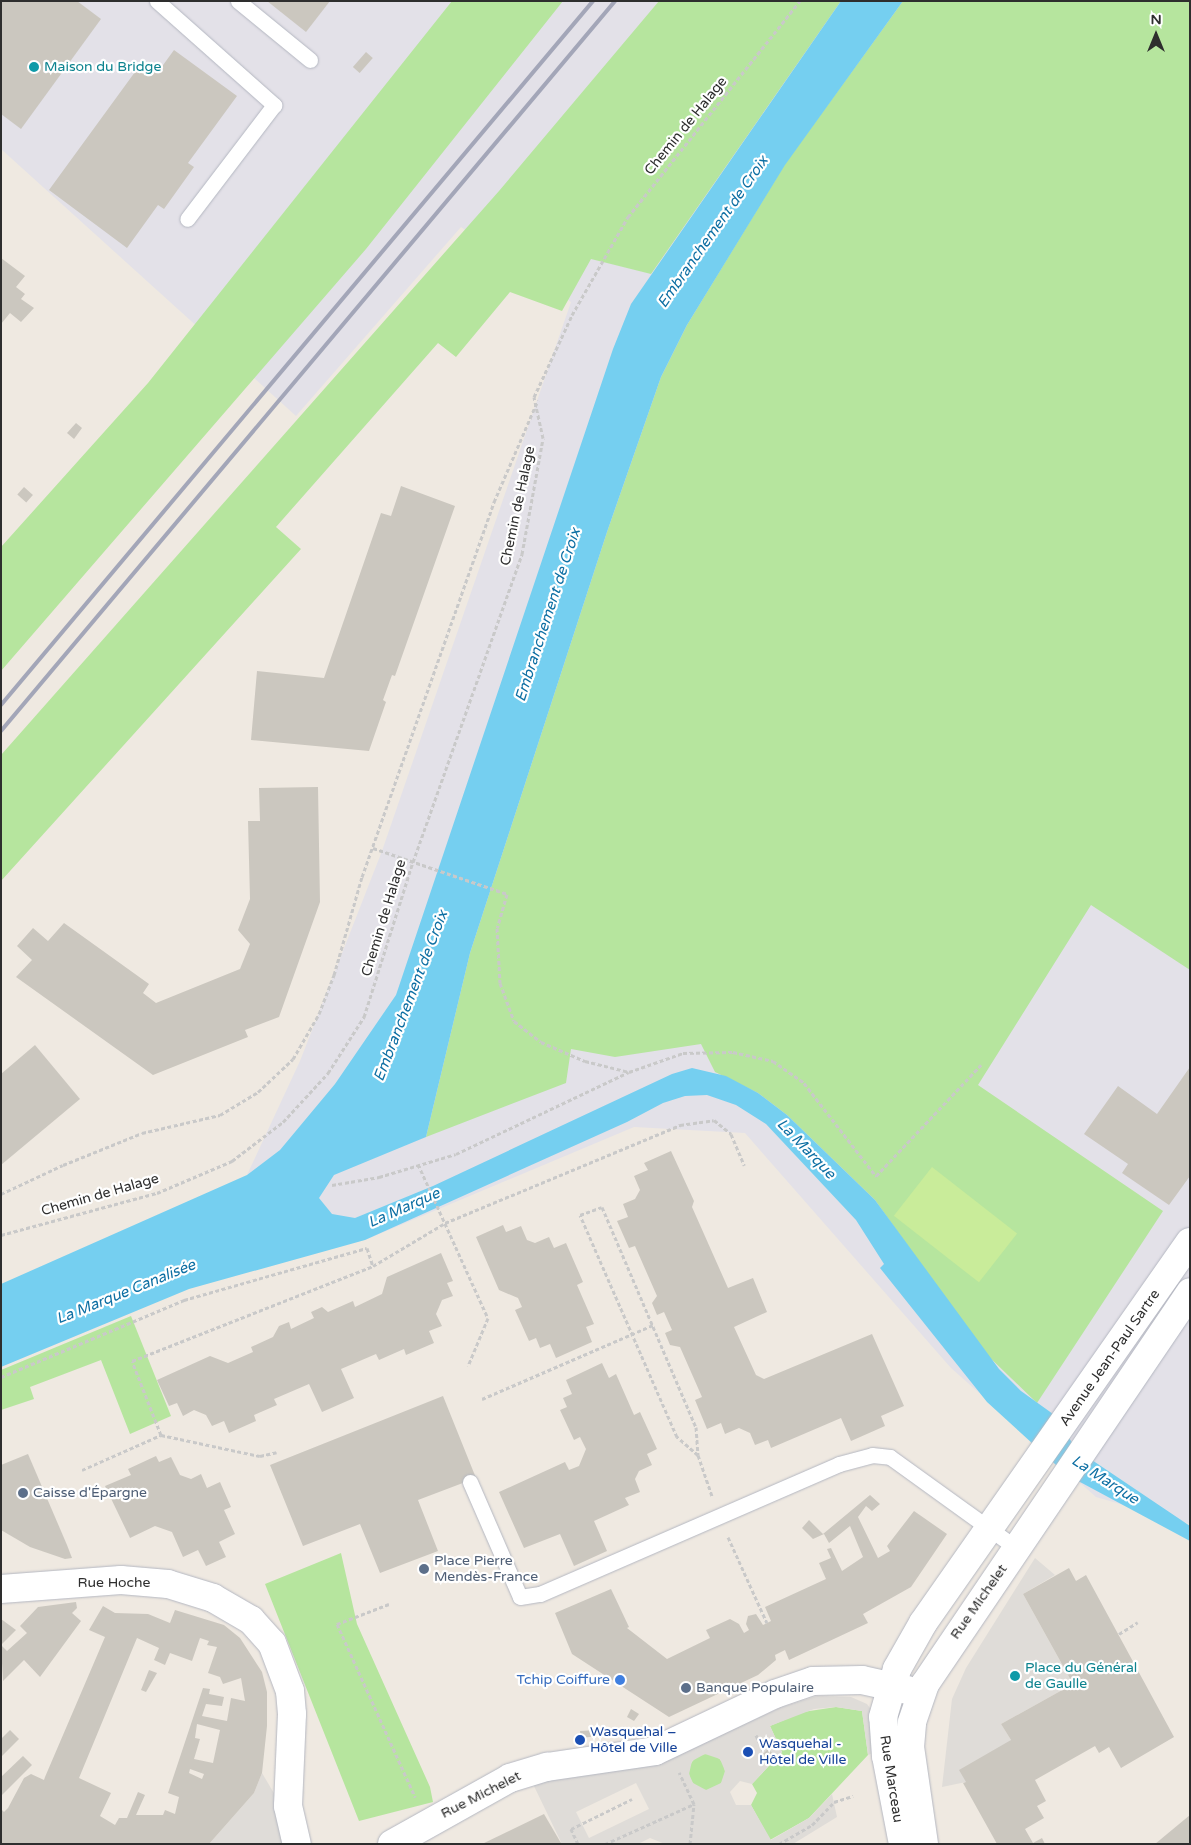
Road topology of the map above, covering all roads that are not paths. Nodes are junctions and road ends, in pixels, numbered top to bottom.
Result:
1 (157, 1) edge
2 (238, 1) edge
3 (310, 60) dead end
4 (187, 219) dead end
5 (1190, 1242) edge
6 (1190, 1292) edge
7 (1025, 1478) junction
8 (470, 1482) dead end
9 (1053, 1493) junction
10 (989, 1528) junction
11 (1016, 1548) junction
12 (1, 1589) edge
13 (890, 1685) junction
14 (920, 1694) junction
15 (297, 1844) edge
16 (392, 1844) edge
17 (903, 1844) edge
18 (924, 1844) edge

1 - 4 lane
2 - 3 lane
5 - 7 street, Avenue Jean-Paul Sartre
6 - 9 street, Avenue Jean-Paul Sartre
7 - 9 lane
7 - 10 street
8 - 10 lane
9 - 11 street, Rue Michelet
10 - 11 lane
10 - 13 street
11 - 14 street, Rue Michelet
12 - 15 street, Rue Hoche
13 - 14 street, Rue Michelet
13 - 16 street, Rue Michelet
13 - 17 street, Rue Marceau
14 - 18 street, Rue Marceau

